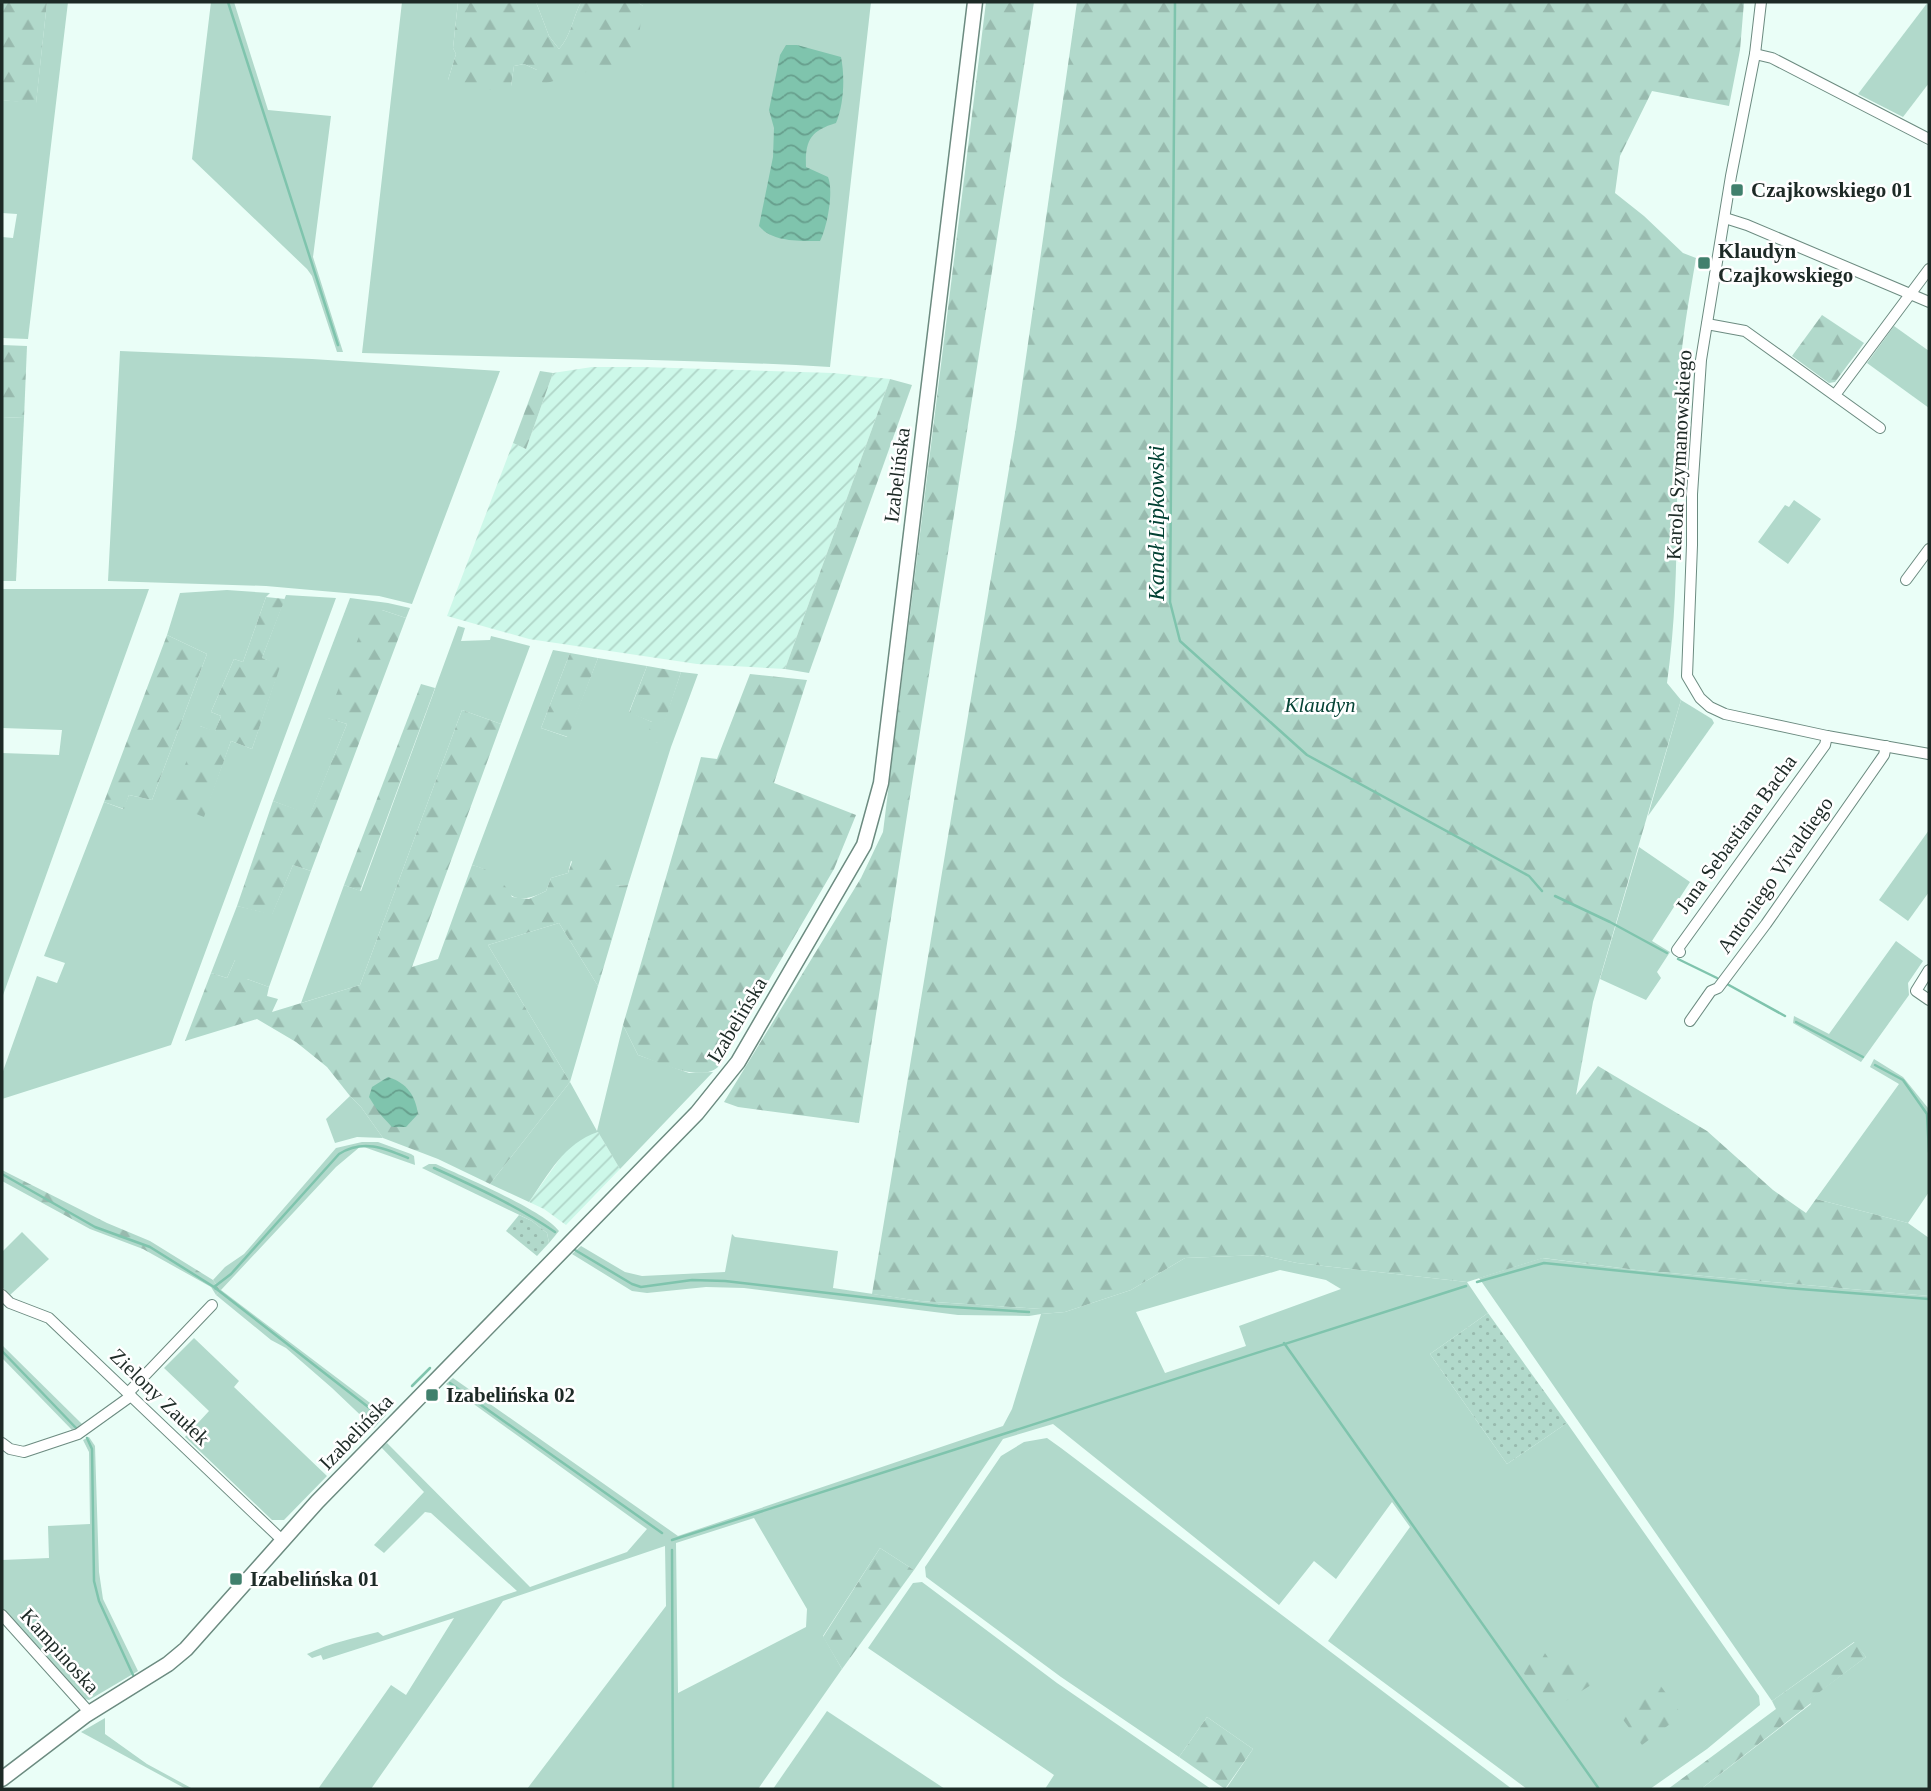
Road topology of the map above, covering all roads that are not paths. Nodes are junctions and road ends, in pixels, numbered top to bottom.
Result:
1 (975, 2) edge
2 (1760, 2) edge
3 (1755, 54) junction
4 (1929, 139) edge
5 (1725, 218) junction
6 (1929, 269) edge
7 (1911, 295) junction
8 (1929, 302) edge
9 (1707, 324) junction
10 (1835, 396) junction
11 (1880, 428) dead end
12 (1929, 549) edge
13 (1906, 580) dead end
14 (1827, 736) junction
15 (1886, 747) junction
16 (1929, 754) edge
17 (1681, 952) dead end
18 (1929, 970) edge
19 (1929, 1000) edge
20 (1690, 1021) dead end
21 (2, 1295) edge
22 (212, 1305) dead end
23 (129, 1394) junction
24 (2, 1443) edge
25 (282, 1540) junction
26 (2, 1615) edge
27 (90, 1713) junction
28 (2, 1779) edge

1 - 25 street, Izabelińska
2 - 3 street, Karola Szymanowskiego
3 - 4 street
3 - 5 street, Karola Szymanowskiego
5 - 7 street
5 - 9 street, Karola Szymanowskiego
6 - 7 street
7 - 8 street
7 - 10 street
9 - 10 street
9 - 14 street, Karola Szymanowskiego
10 - 11 street
12 - 13 street
14 - 15 street
14 - 17 street, Jana Sebastiana Bacha
15 - 16 street
15 - 20 street, Antoniego Vivaldiego
18 - 19 street
21 - 23 street, Zielony Zaułek
22 - 23 street
23 - 24 street
23 - 25 street, Zielony Zaułek
25 - 27 street, Izabelińska
26 - 27 street, Kampinoska
27 - 28 street, Izabelińska

